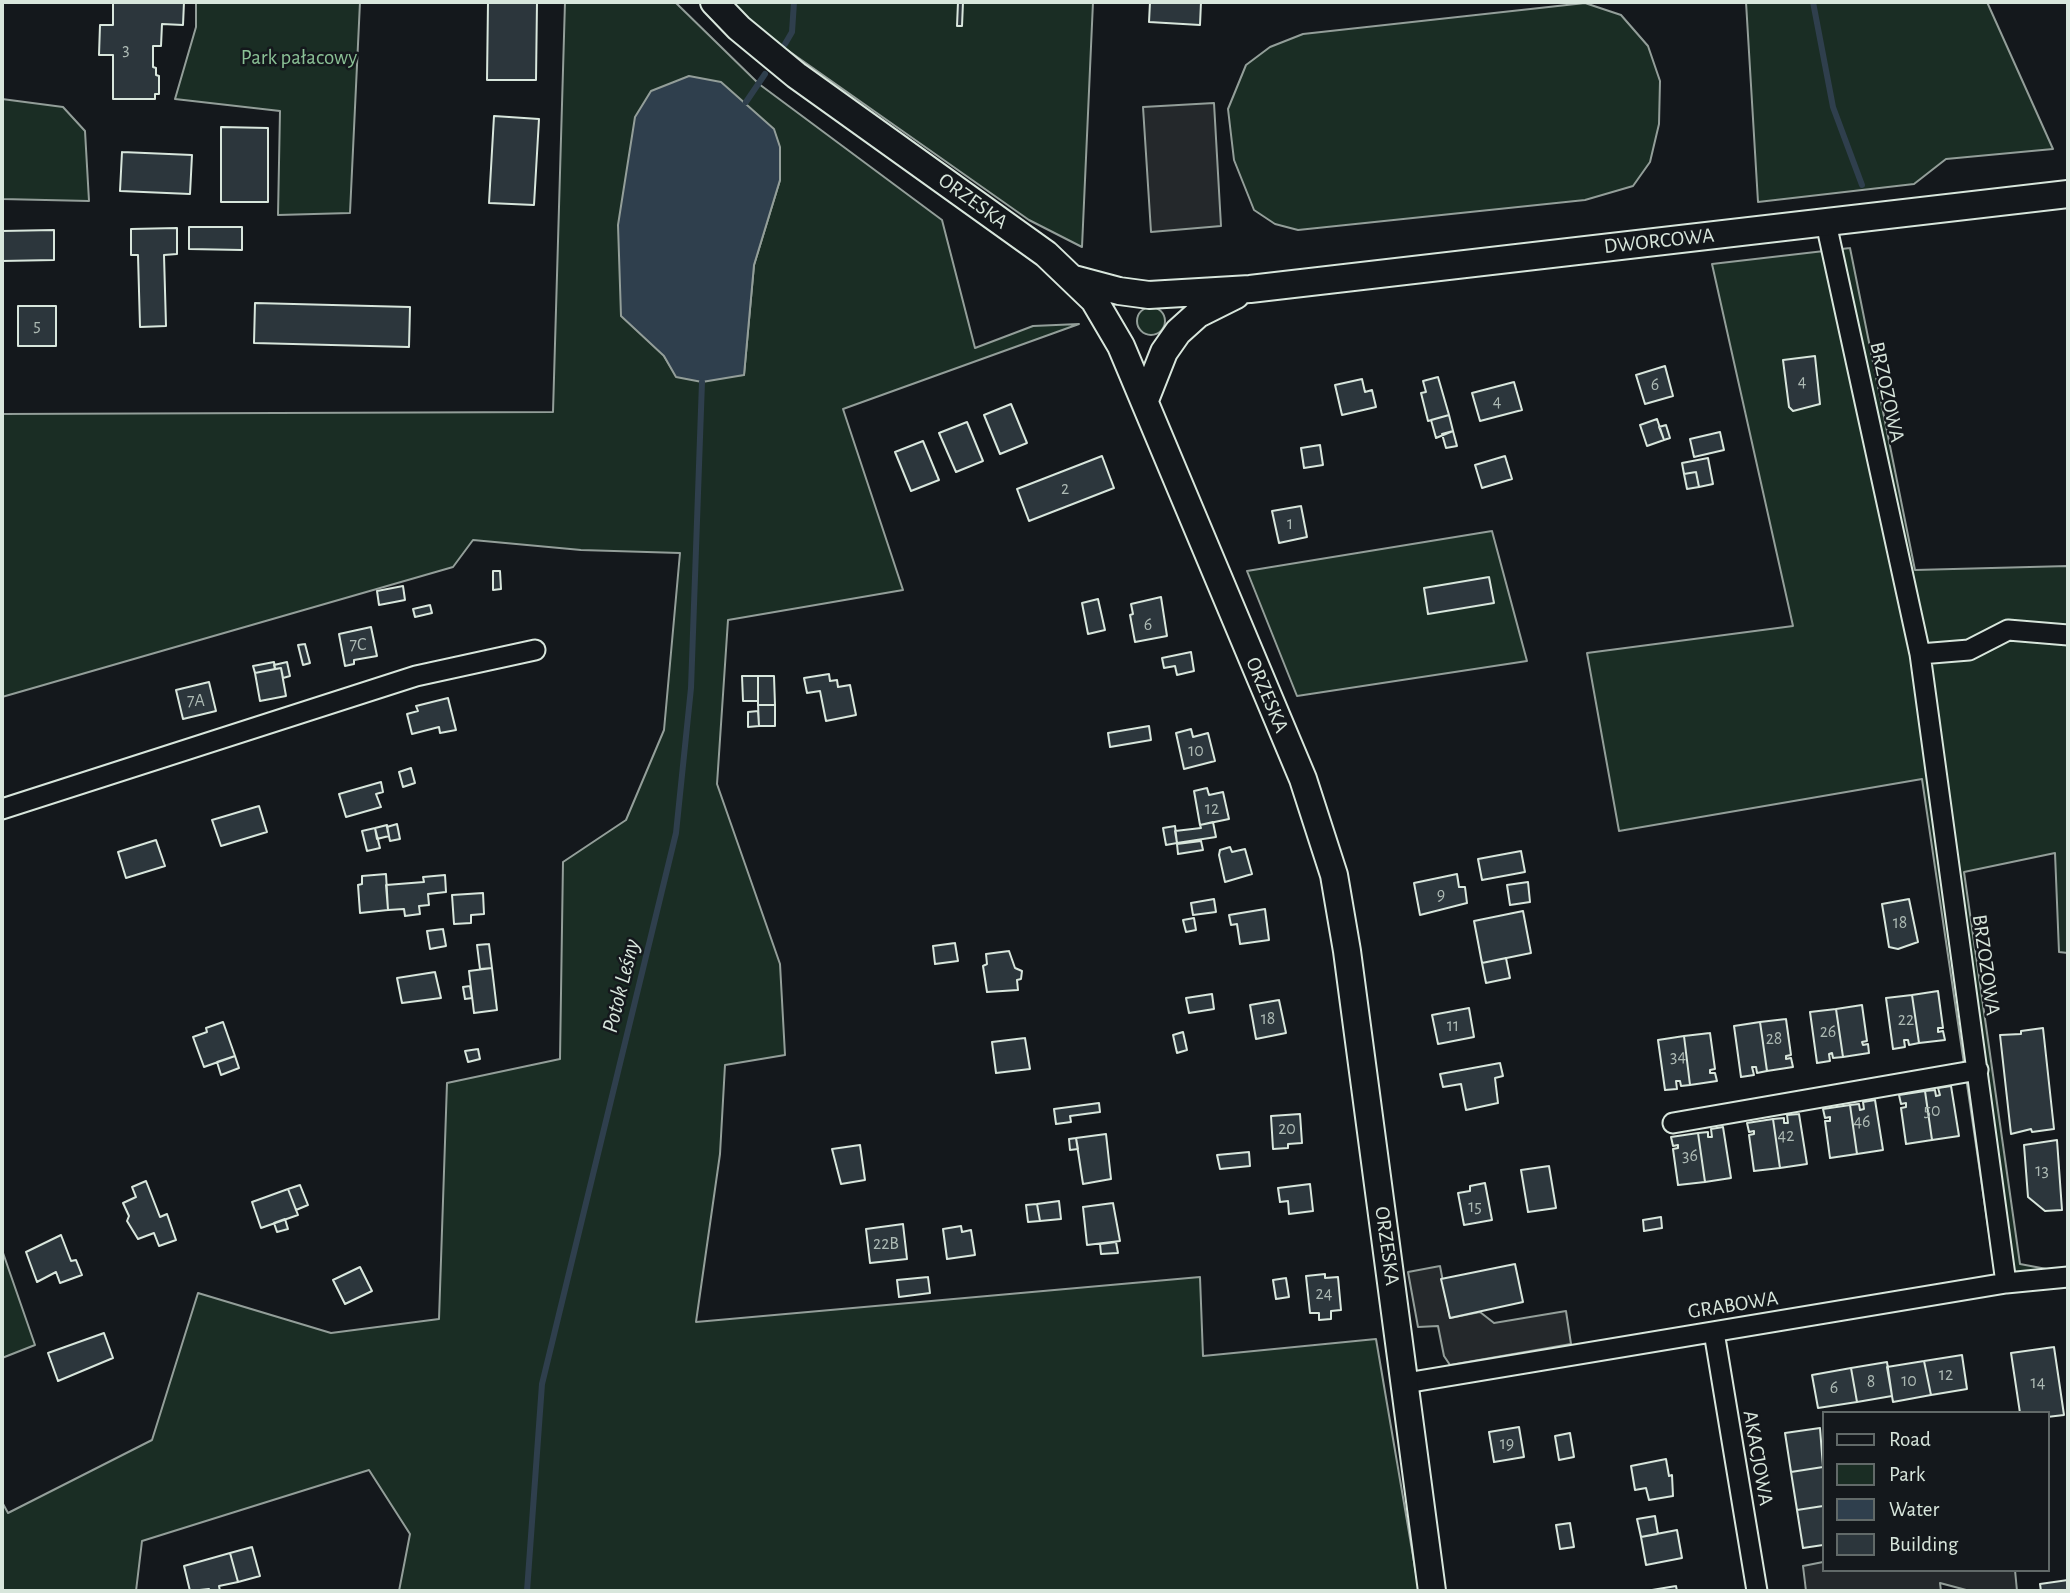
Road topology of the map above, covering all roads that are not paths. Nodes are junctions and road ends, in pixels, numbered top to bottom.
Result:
1 (714, 2) edge
2 (2068, 194) edge
3 (1826, 223) junction
4 (1074, 279) junction
5 (1251, 289) junction
6 (1154, 295) junction
7 (1116, 335) junction
8 (1176, 335) junction
9 (1146, 400) junction
10 (2068, 635) edge
11 (535, 650) dead end
12 (1920, 654) junction
13 (2, 809) edge
14 (1978, 1070) junction
15 (1673, 1123) dead end
16 (2068, 1277) edge
17 (2006, 1283) junction
18 (1714, 1332) junction
19 (1406, 1383) junction
20 (1432, 1591) edge
21 (1757, 1591) edge

1 - 4 street, ORZESKA
2 - 3 street, DWORCOWA
3 - 5 street, DWORCOWA
3 - 12 street, BRZOZOWA
4 - 6 street, DWORCOWA
4 - 7 street, ORZESKA
5 - 6 street, DWORCOWA
5 - 8 street, DWORCOWA
6 - 7 street
6 - 8 street
7 - 8 street
7 - 9 street, ORZESKA
8 - 9 street, DWORCOWA
9 - 19 street, ORZESKA
10 - 12 street
11 - 13 street
12 - 14 street, BRZOZOWA
14 - 15 street
14 - 17 street, BRZOZOWA
16 - 17 street, GRABOWA
17 - 18 street, GRABOWA
18 - 19 street, GRABOWA
18 - 21 street, AKACJOWA
19 - 20 street, ORZESKA

